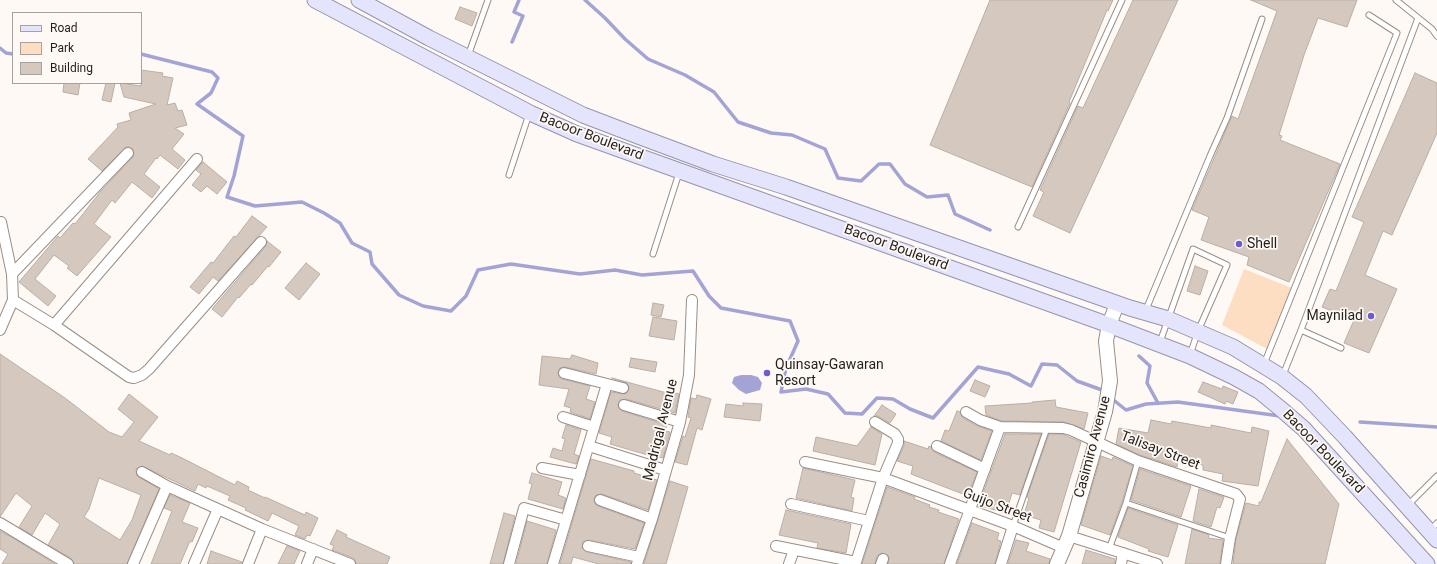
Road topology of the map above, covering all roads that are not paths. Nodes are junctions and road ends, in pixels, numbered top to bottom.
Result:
1 (315, 0) edge
2 (359, 0) edge
3 (488, 0) edge
4 (1122, 0) edge
5 (1396, 0) edge
6 (1369, 15) dead end
7 (1418, 18) junction
8 (1262, 19) dead end
9 (1437, 36) edge
10 (468, 57) junction
11 (530, 113) junction
12 (128, 153) dead end
13 (197, 159) dead end
14 (680, 170) junction
15 (509, 176) dead end
16 (2, 222) dead end
17 (1018, 227) dead end
18 (261, 242) dead end
19 (653, 254) dead end
20 (12, 274) junction
21 (13, 300) junction
22 (692, 300) dead end
23 (1117, 304) junction
24 (1145, 313) junction
25 (1168, 319) junction
26 (54, 325) junction
27 (1109, 325) junction
28 (0, 330) edge
29 (1301, 330) junction
30 (1198, 331) junction
31 (1160, 344) junction
32 (1341, 348) dead end
33 (1190, 356) junction
34 (1263, 365) junction
35 (564, 373) dead end
36 (1282, 377) junction
37 (607, 384) junction
38 (623, 388) dead end
39 (624, 404) dead end
40 (966, 412) dead end
41 (563, 417) dead end
42 (680, 422) junction
43 (875, 422) dead end
44 (594, 427) junction
45 (1000, 428) junction
46 (1047, 428) junction
47 (1096, 442) junction
48 (589, 446) junction
49 (937, 446) dead end
50 (1138, 461) junction
51 (806, 462) dead end
52 (542, 468) dead end
53 (985, 469) junction
54 (665, 470) junction
55 (142, 472) dead end
56 (580, 475) junction
57 (1437, 476) edge
58 (883, 478) junction
59 (167, 486) junction
60 (600, 500) dead end
61 (1126, 503) junction
62 (791, 504) dead end
63 (1407, 506) junction
64 (218, 509) junction
65 (970, 509) junction
66 (652, 519) junction
67 (566, 520) junction
68 (869, 521) junction
69 (0, 523) edge
70 (1013, 526) junction
71 (262, 529) junction
72 (1434, 532) edge
73 (1230, 538) junction
74 (1066, 542) junction
75 (588, 546) dead end
76 (776, 546) dead end
77 (313, 549) junction
78 (1109, 549) junction
79 (794, 550) junction
80 (1123, 553) junction
81 (638, 561) edge
82 (68, 564) edge
83 (133, 564) edge
84 (194, 564) edge
85 (248, 564) edge
86 (307, 564) edge
87 (350, 564) edge
88 (510, 564) edge
89 (553, 564) edge
90 (789, 564) edge
91 (950, 564) edge
92 (1001, 564) edge
93 (1057, 564) edge
94 (1121, 564) edge
95 (1157, 564) edge
96 (1226, 564) edge
97 (1427, 564) edge

1 - 11 main road, Bacoor Boulevard
2 - 10 main road, Bacoor Boulevard
3 - 10 lane
4 - 17 lane
5 - 7 lane
6 - 34 lane
7 - 9 lane
7 - 29 lane
8 - 24 lane
10 - 23 main road, Bacoor Boulevard
11 - 14 main road, Bacoor Boulevard
11 - 15 lane
12 - 20 street
13 - 26 street
14 - 19 lane
14 - 27 main road, Bacoor Boulevard
16 - 20 street
18 - 26 street
20 - 21 street
21 - 26 street
21 - 28 street
22 - 42 street, Madrigal Avenue
23 - 24 main road, Bacoor Boulevard
23 - 27 street, Casimiro Avenue
24 - 25 main road, Bacoor Boulevard
25 - 30 main road, Bacoor Boulevard
25 - 30 lane
25 - 31 lane
27 - 31 main road, Bacoor Boulevard
27 - 47 street, Casimiro Avenue
29 - 32 lane
29 - 36 lane
30 - 33 lane
30 - 34 main road, Bacoor Boulevard
31 - 33 main road, Bacoor Boulevard
33 - 97 main road, Bacoor Boulevard
34 - 36 main road, Bacoor Boulevard
35 - 37 street
36 - 63 main road, Bacoor Boulevard
37 - 38 street
37 - 44 street
39 - 42 street
40 - 45 street
41 - 44 street
42 - 54 street, Madrigal Avenue
43 - 58 street
44 - 48 street
45 - 46 street, Talisay Street
45 - 53 street
46 - 47 street, Talisay Street
46 - 70 lane
47 - 50 street, Talisay Street
47 - 74 street, Casimiro Avenue
48 - 54 street
48 - 56 street
49 - 53 street
50 - 61 lane
50 - 73 street, Talisay Street
51 - 58 street, Guijo Street
52 - 56 street
53 - 65 street
54 - 66 street, Madrigal Avenue
55 - 59 street
56 - 67 street
57 - 63 lane
58 - 65 street, Guijo Street
58 - 68 street
59 - 64 street
59 - 83 street
60 - 66 street
61 - 73 lane
61 - 78 lane
62 - 68 street
63 - 72 main road, Bacoor Boulevard
64 - 71 street
64 - 84 street
65 - 70 street, Guijo Street
65 - 91 street
66 - 81 street, Madrigal Avenue
67 - 88 street
67 - 89 street
68 - 79 street
69 - 82 street
70 - 74 street, Guijo Street
70 - 92 street
71 - 77 street
71 - 85 street
73 - 96 street
74 - 78 street, Guijo Street
74 - 93 street, Casimiro Avenue
75 - 81 street
76 - 79 street
77 - 86 street
77 - 87 street
78 - 80 street, Guijo Street
79 - 90 street
80 - 94 street
80 - 95 street, Guijo Street

